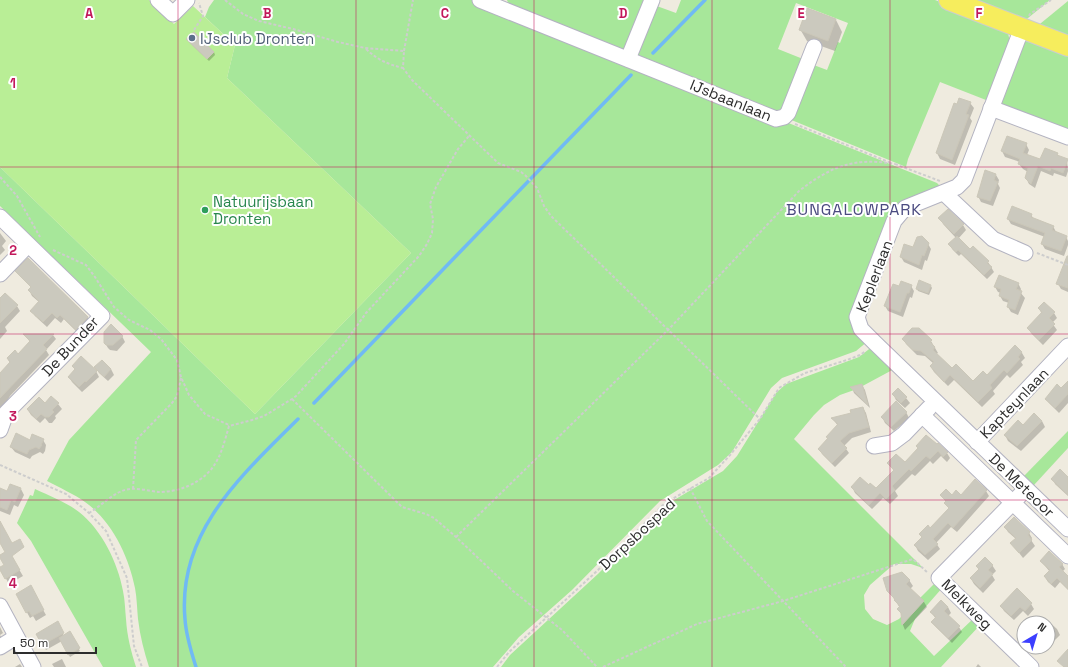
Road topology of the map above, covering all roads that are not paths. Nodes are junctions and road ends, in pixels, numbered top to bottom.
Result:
1 (158, 0) edge
2 (188, 0) edge
3 (480, 0) edge
4 (652, 0) edge
5 (949, 0) edge
6 (499, 4) edge
7 (1022, 28) junction
8 (1068, 46) edge
9 (814, 47) dead end
10 (628, 59) junction
11 (991, 108) junction
12 (1068, 137) edge
13 (950, 190) junction
14 (0, 217) edge
15 (35, 242) junction
16 (1025, 253) road end
17 (0, 274) edge
18 (1068, 346) edge
19 (935, 402) junction
20 (922, 415) junction
21 (0, 430) edge
22 (977, 442) junction
23 (874, 446) dead end
24 (1026, 489) junction
25 (1012, 503) junction
26 (1068, 529) edge
27 (1068, 556) edge
28 (0, 606) edge
29 (16, 637) junction
30 (0, 647) edge
31 (33, 667) edge
32 (1031, 667) edge

1 - 2 street
3 - 6 street, IJsbaanlaan
4 - 10 street
5 - 7 main road
6 - 10 street, IJsbaanlaan
7 - 8 main road
7 - 11 street
9 - 10 street, IJsbaanlaan
11 - 12 street
11 - 13 street
13 - 16 street
13 - 19 street, Keplerlaan
14 - 15 street, De Bunder
15 - 17 street
15 - 21 street, De Bunder
18 - 22 street, Kapteynlaan
19 - 20 street
19 - 22 street, Keplerlaan
20 - 23 street
20 - 25 street
22 - 24 street, De Meteoor
24 - 25 street, Melkweg
24 - 26 street, De Meteoor
25 - 27 street
25 - 32 street, Melkweg
28 - 29 street
29 - 30 street
29 - 31 street

